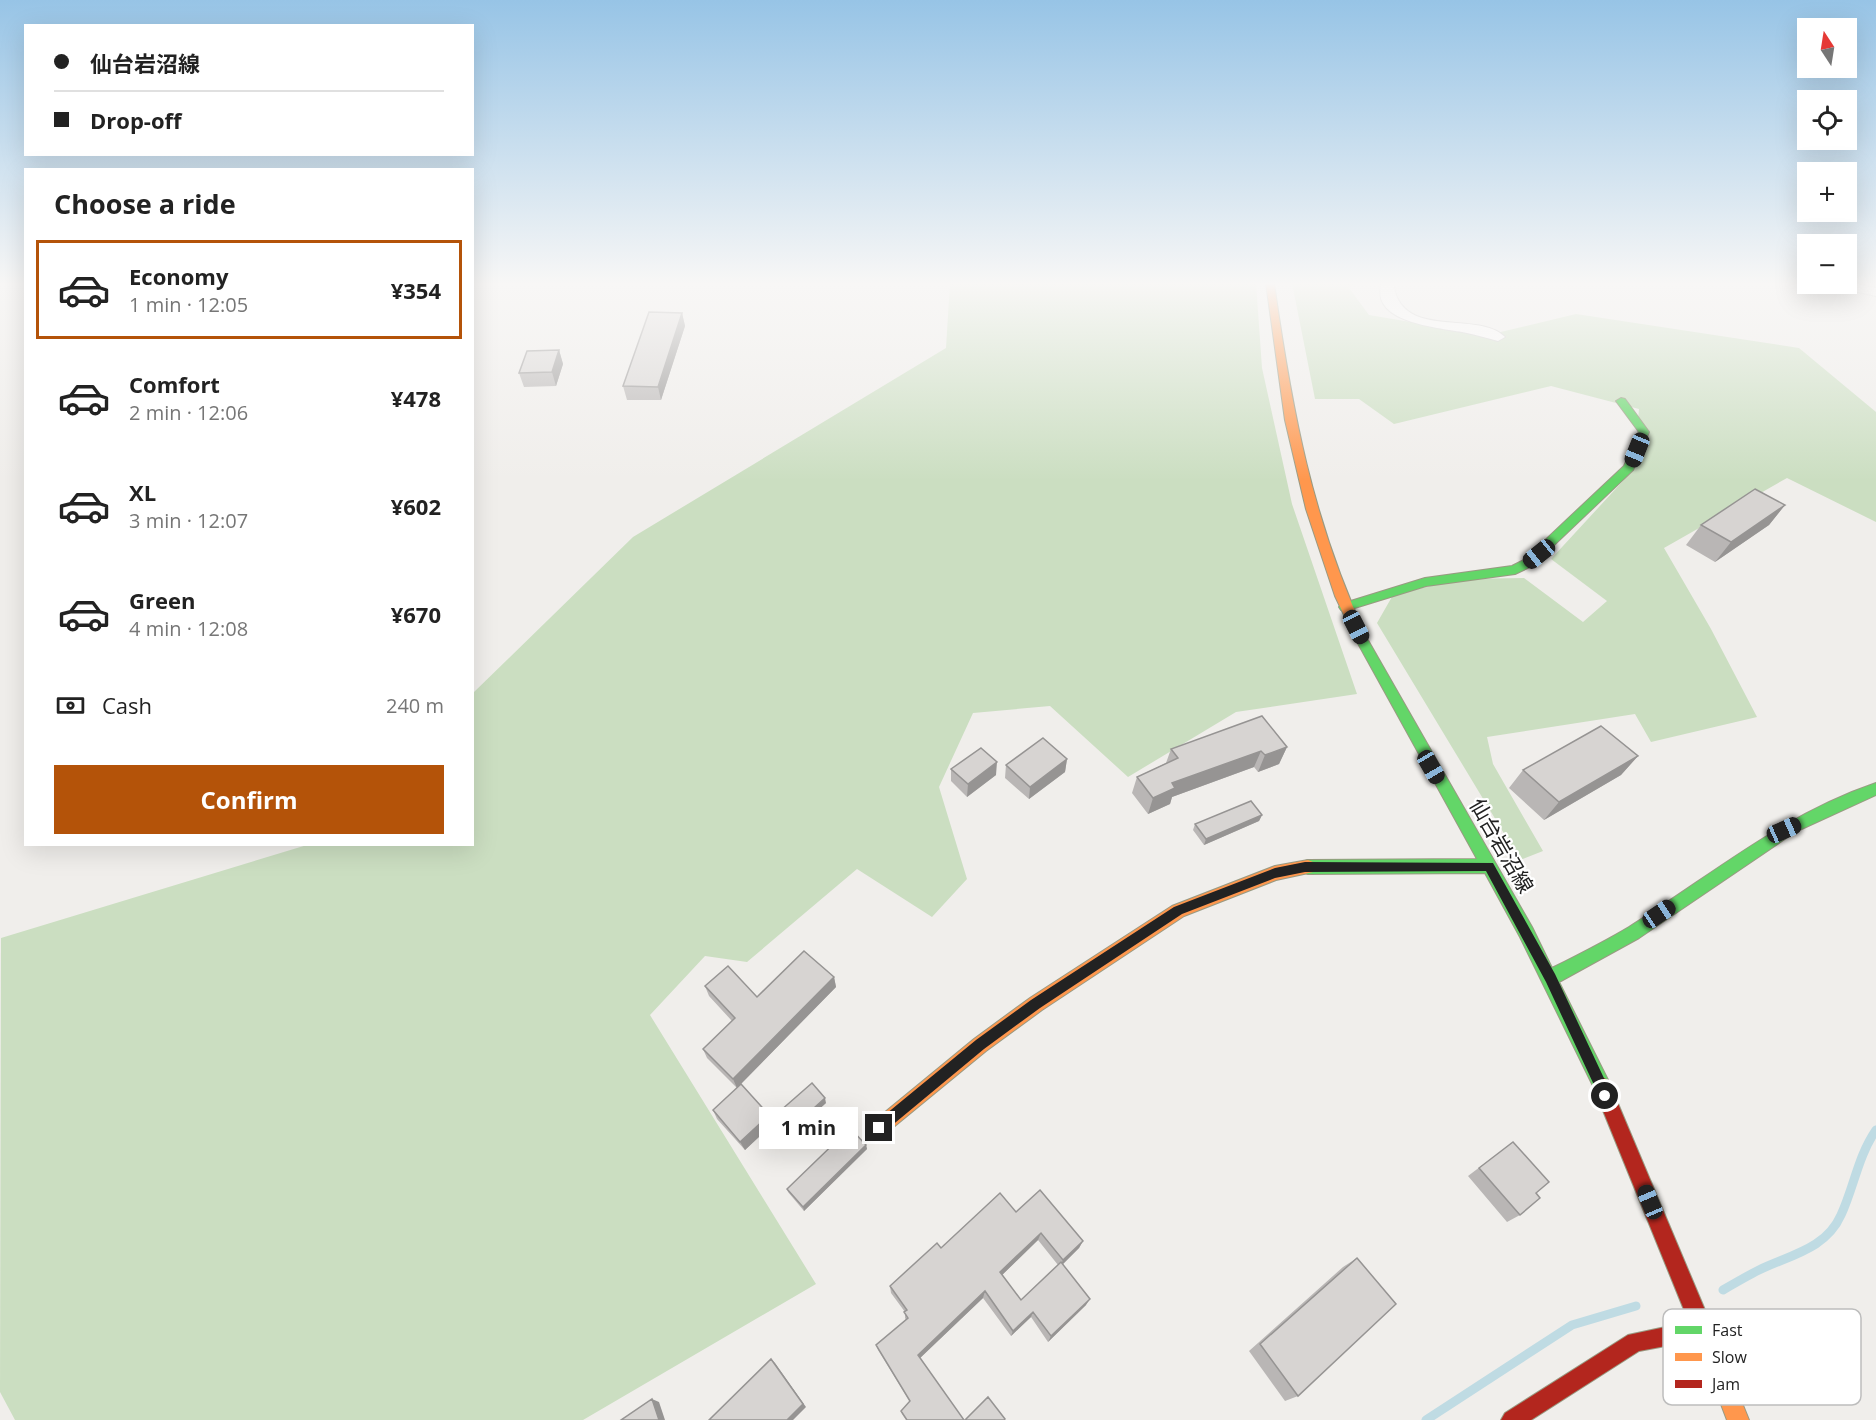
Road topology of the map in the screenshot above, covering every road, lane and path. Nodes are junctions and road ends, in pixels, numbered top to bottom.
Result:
1 (1279, 349) edge
2 (1621, 401) dead end
3 (1345, 607) junction
4 (1876, 789) edge
5 (1489, 866) junction
6 (1550, 978) junction
7 (879, 1128) dead end
8 (1695, 1309) edge
9 (1663, 1337) edge
10 (1732, 1405) edge
11 (1512, 1420) edge
12 (1738, 1420) edge

1 - 3 street, 仙台岩沼線
2 - 3 street
3 - 5 street, 仙台岩沼線
4 - 6 street
5 - 6 street, 仙台岩沼線
5 - 7 street
6 - 8 street, 仙台岩沼線
9 - 11 street
10 - 12 street, 仙台岩沼線

